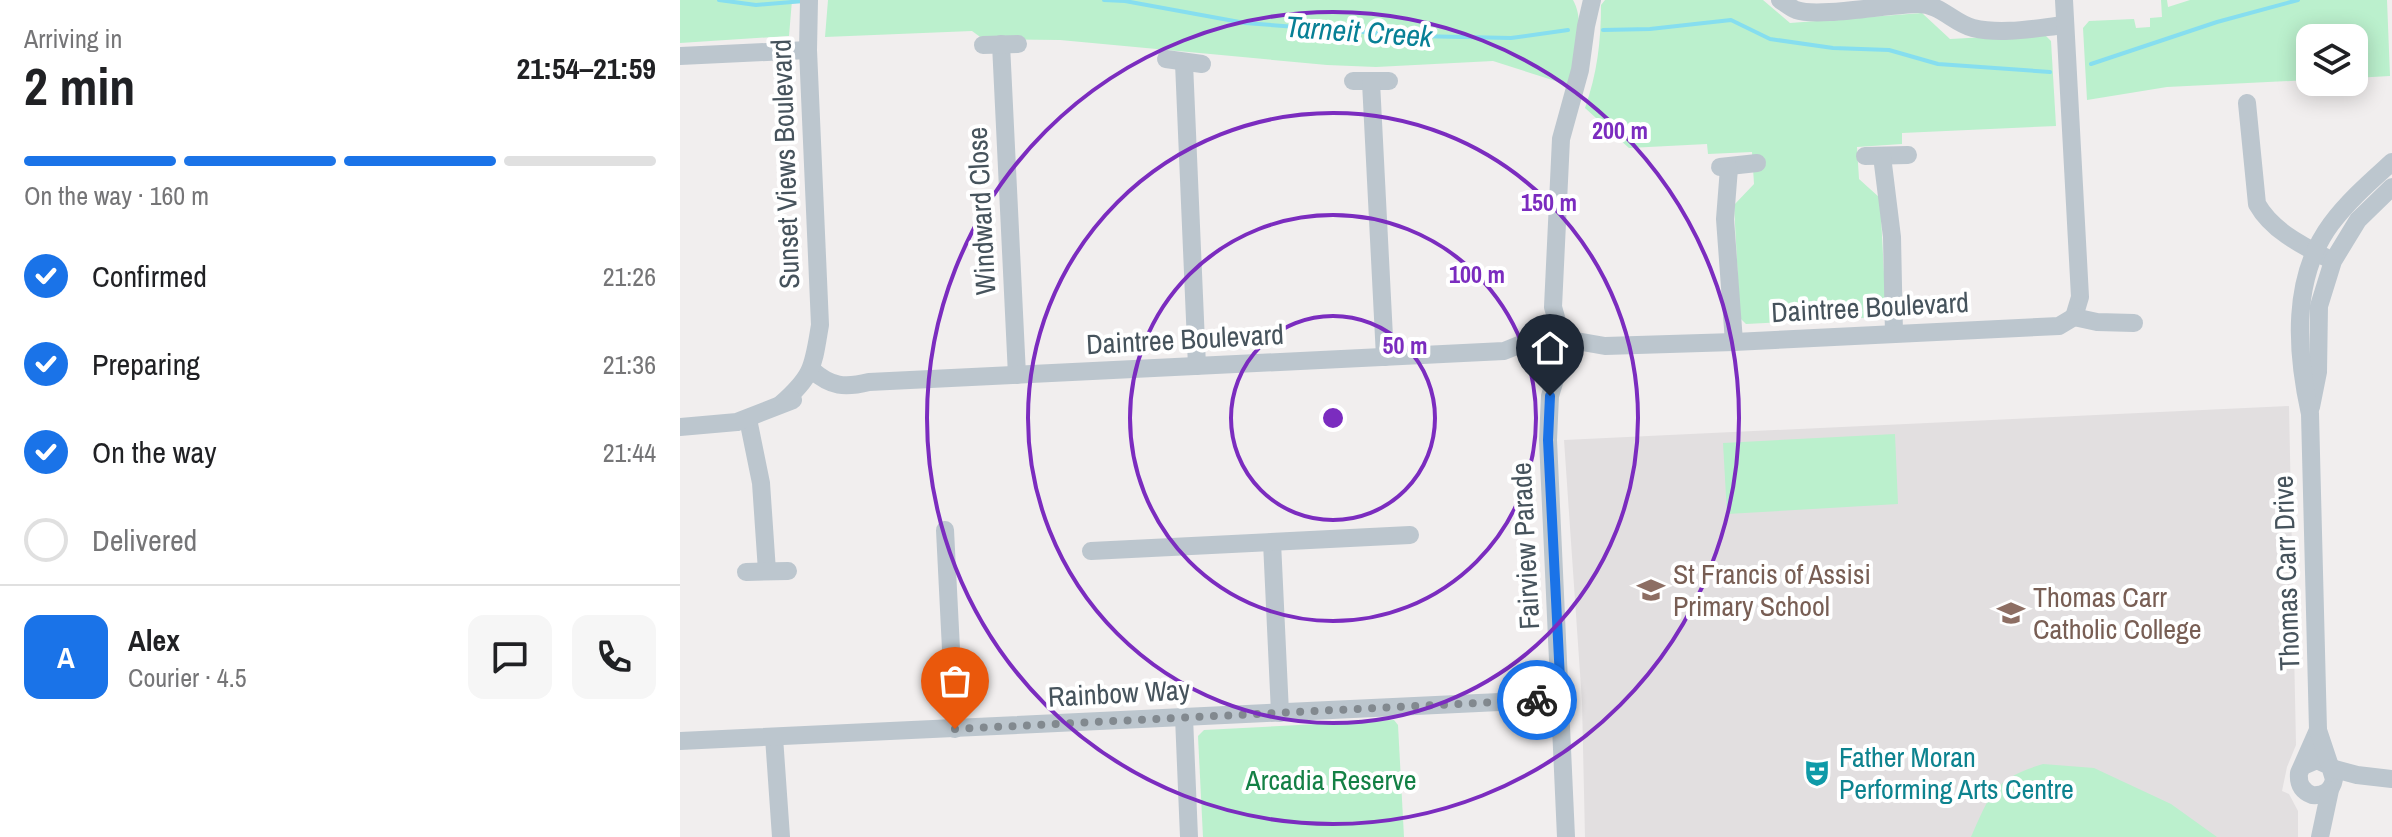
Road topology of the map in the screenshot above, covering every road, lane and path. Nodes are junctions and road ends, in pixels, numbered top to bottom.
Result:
1 (1577, 0) edge
2 (1592, 0) edge
3 (1780, 0) edge
4 (2064, 0) edge
5 (809, 5) edge
6 (2065, 25) junction
7 (1586, 26) junction
8 (1001, 44) dead end
9 (808, 50) junction
10 (680, 56) edge
11 (1184, 62) dead end
12 (1371, 81) dead end
13 (2249, 103) dead end
14 (1908, 155) dead end
15 (2392, 162) edge
16 (1757, 163) dead end
17 (2392, 187) edge
18 (2324, 257) junction
19 (2074, 317) junction
20 (2134, 323) dead end
21 (1894, 334) junction
22 (1552, 336) junction
23 (1734, 342) junction
24 (1605, 346) junction
25 (1504, 351) junction
26 (1385, 357) junction
27 (1539, 360) junction
28 (1562, 361) junction
29 (1197, 366) junction
30 (819, 373) junction
31 (1017, 375) junction
32 (1550, 396) junction
33 (748, 419) junction
34 (680, 427) edge
35 (945, 530) dead end
36 (1410, 535) dead end
37 (1272, 542) junction
38 (1091, 551) dead end
39 (767, 571) junction
40 (788, 571) dead end
41 (746, 572) dead end
42 (1561, 699) junction
43 (1280, 713) junction
44 (1184, 717) junction
45 (955, 729) junction
46 (2318, 730) junction
47 (774, 737) junction
48 (680, 741) edge
49 (2303, 766) junction
50 (2331, 767) junction
51 (2386, 779) edge
52 (2330, 789) junction
53 (2306, 792) junction
54 (781, 837) edge
55 (1189, 837) edge
56 (1566, 837) edge
57 (2320, 837) edge

1 - 7 street
2 - 7 street
3 - 6 street
4 - 6 street
5 - 9 street, Sunset Views Boulevard
6 - 19 street
7 - 22 street
8 - 31 street, Windward Close
9 - 10 street
9 - 30 street, Sunset Views Boulevard
11 - 29 street
12 - 26 street
13 - 18 street
14 - 21 street
15 - 18 street, Thomas Carr Drive
16 - 23 street
17 - 18 street, Thomas Carr Drive
18 - 46 street, Thomas Carr Drive
19 - 20 street, Daintree Boulevard
19 - 21 street, Daintree Boulevard
21 - 23 street, Daintree Boulevard
22 - 24 street, Daintree Boulevard
22 - 25 street, Daintree Boulevard
22 - 27 street
22 - 28 street
23 - 24 street, Daintree Boulevard
24 - 28 street, Daintree Boulevard
25 - 26 street, Daintree Boulevard
25 - 27 street, Daintree Boulevard
26 - 29 street, Daintree Boulevard
27 - 28 street
27 - 32 street, Fairview Parade
28 - 32 street, Fairview Parade
29 - 31 street, Daintree Boulevard
30 - 31 street, Daintree Boulevard
30 - 33 street
32 - 42 street, Fairview Parade
33 - 34 street
33 - 39 street
35 - 45 street
36 - 37 street
37 - 38 street
37 - 43 street
39 - 40 street
39 - 41 street
42 - 43 street, Rainbow Way
42 - 56 street, Fairview Parade
43 - 44 street, Rainbow Way
44 - 45 street, Rainbow Way
44 - 55 street
45 - 47 street, Rainbow Way
46 - 49 street, Thomas Carr Drive
46 - 50 street, Thomas Carr Drive
47 - 48 street, Rainbow Way
47 - 54 street
49 - 50 street
49 - 53 street
50 - 51 street
50 - 52 street
51 - 52 street
52 - 53 street
52 - 57 street
53 - 57 street

